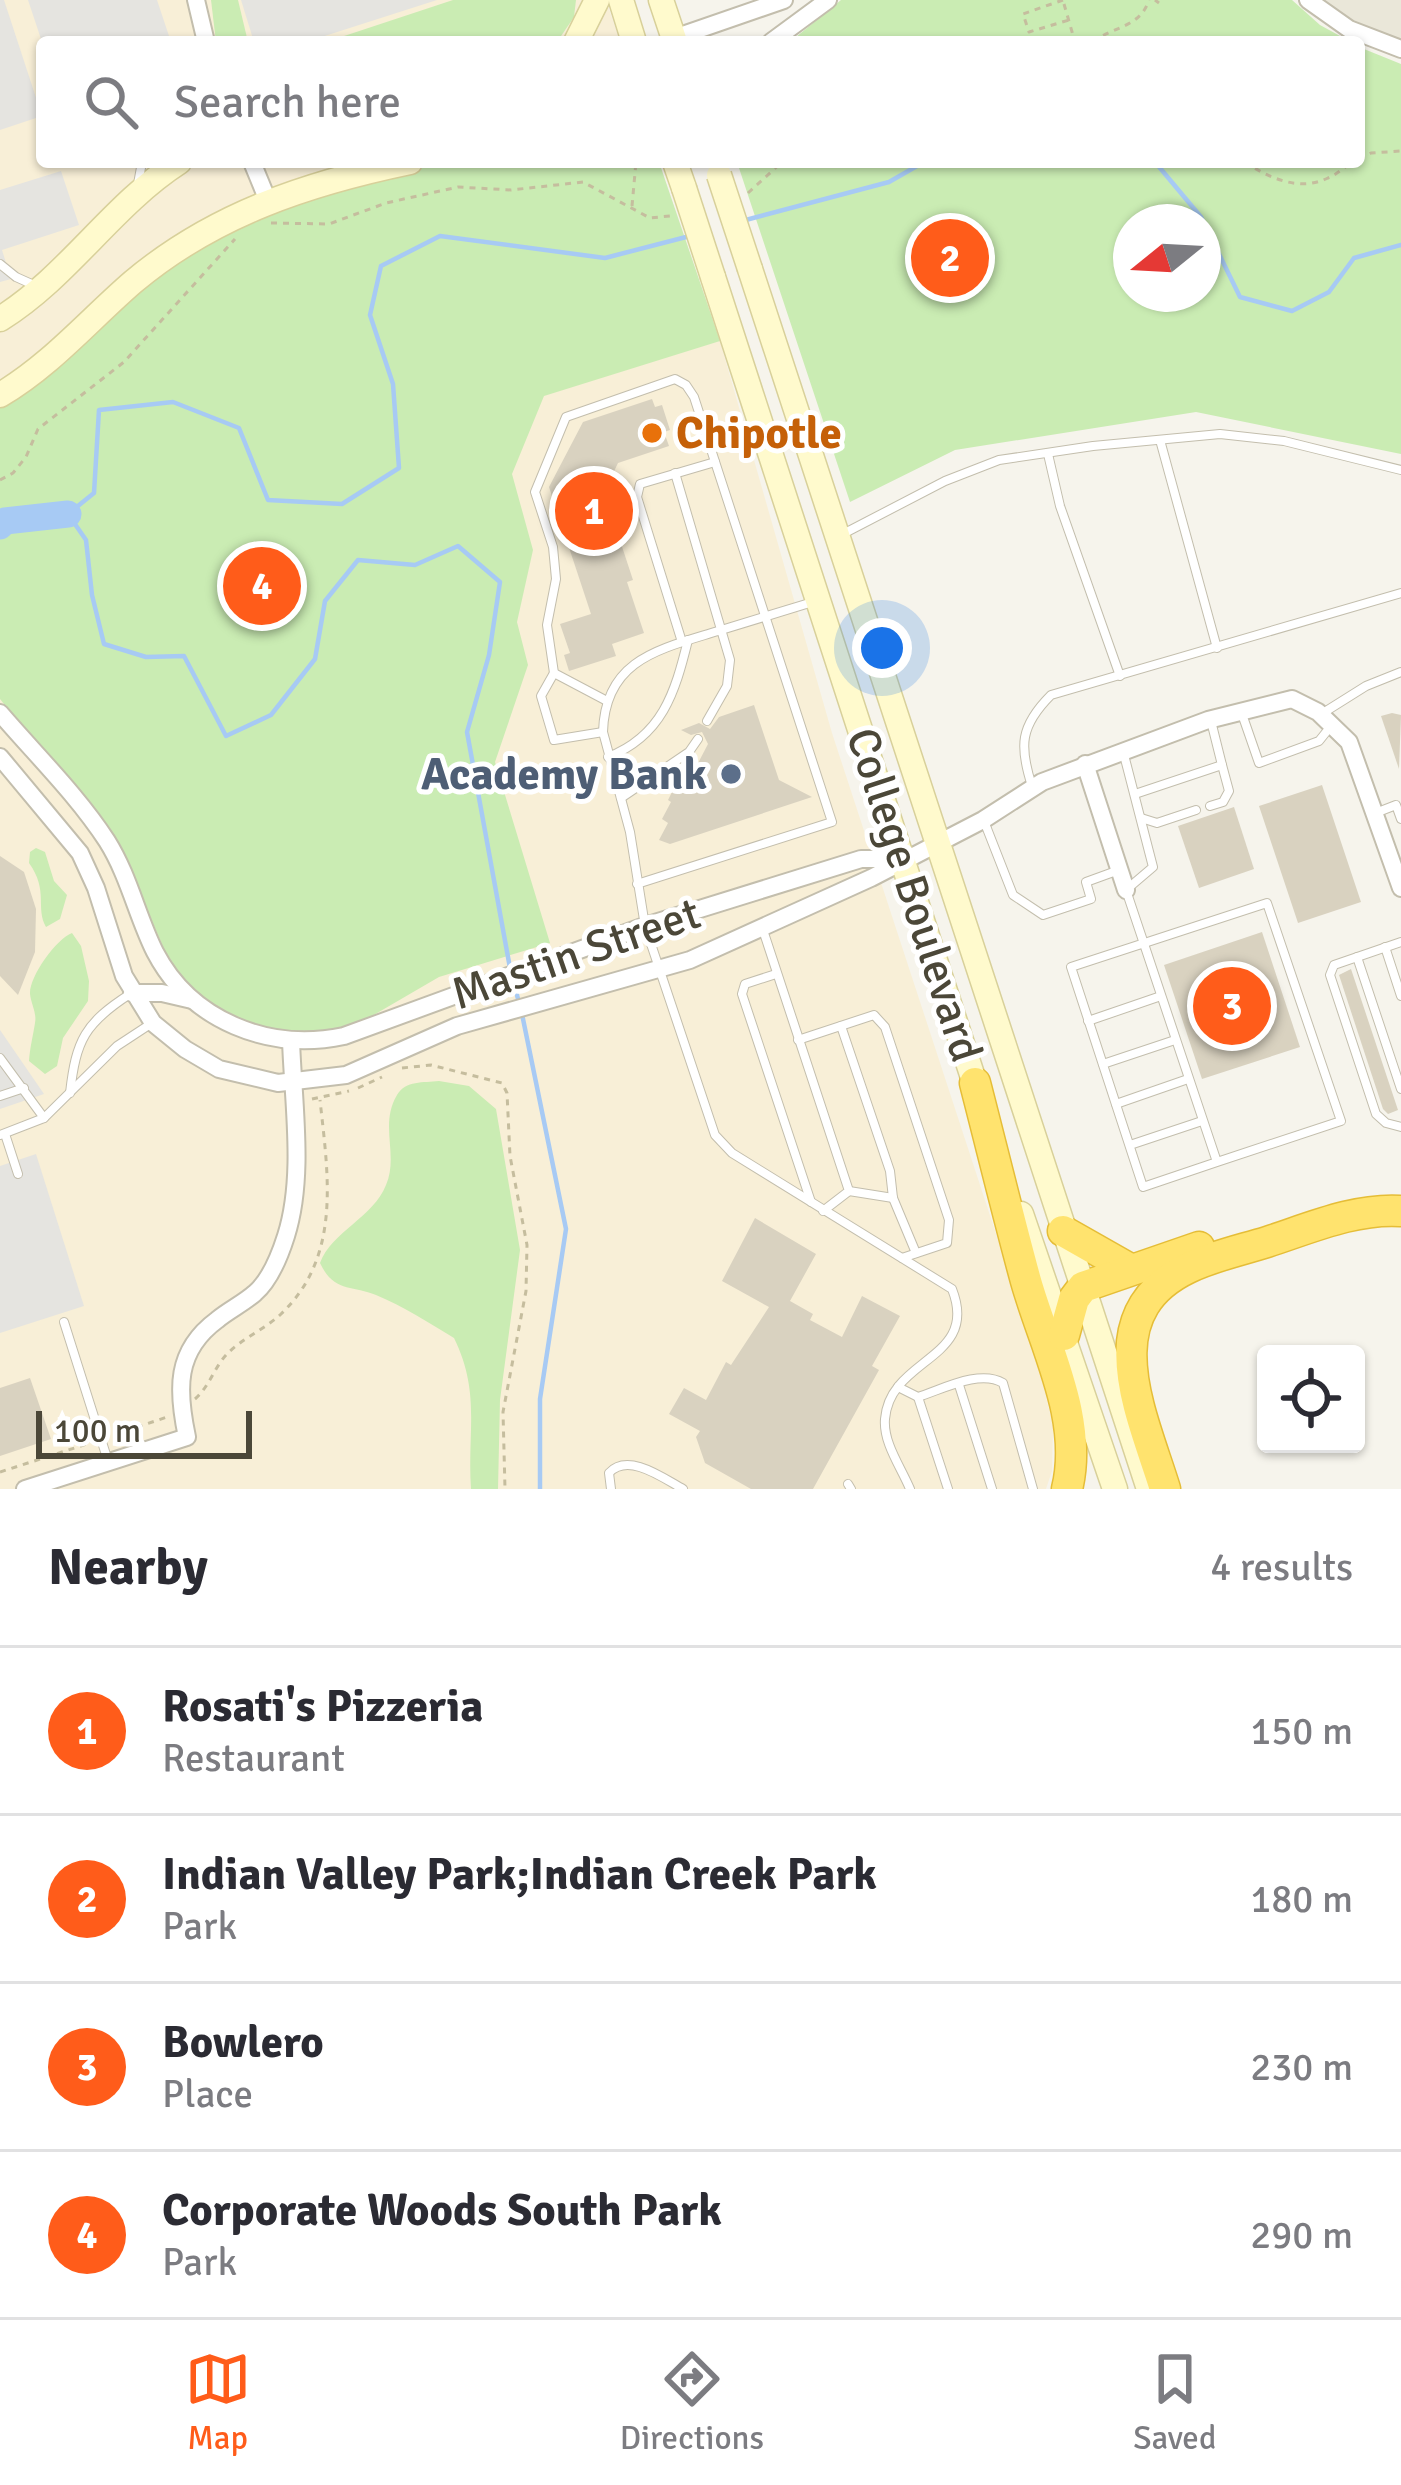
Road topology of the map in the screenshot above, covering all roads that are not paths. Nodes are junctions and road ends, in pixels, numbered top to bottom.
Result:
1 (196, 0) edge
2 (597, 0) edge
3 (621, 0) edge
4 (661, 0) edge
5 (784, 0) edge
6 (828, 0) edge
7 (1308, 0) edge
8 (205, 36) edge
9 (579, 36) edge
10 (632, 36) edge
11 (668, 36) edge
12 (683, 36) edge
13 (779, 36) edge
14 (1399, 43) edge
15 (141, 168) edge
16 (171, 168) edge
17 (253, 168) edge
18 (383, 168) edge
19 (676, 168) edge
20 (717, 169) edge
21 (137, 194) junction
22 (264, 213) junction
23 (0, 264) edge
24 (43, 289) junction
25 (0, 319) edge
26 (0, 395) edge
27 (1160, 440) junction
28 (1048, 454) junction
29 (715, 462) junction
30 (1401, 470) edge
31 (675, 473) junction
32 (838, 537) junction
33 (1401, 593) edge
34 (818, 600) junction
35 (766, 616) junction
36 (722, 630) junction
37 (685, 641) junction
38 (1217, 648) junction
39 (1401, 672) edge
40 (554, 673) junction
41 (1120, 676) junction
42 (607, 701) junction
43 (1241, 712) junction
44 (0, 713) edge
45 (1211, 720) junction
46 (1326, 720) junction
47 (707, 721) dead end
48 (603, 732) junction
49 (698, 739) dead end
50 (30, 749) junction
51 (1123, 750) junction
52 (608, 758) junction
53 (2, 764) edge
54 (1084, 764) junction
55 (1222, 766) junction
56 (1033, 788) junction
57 (1135, 794) junction
58 (621, 798) junction
59 (1210, 806) dead end
60 (1196, 811) dead end
61 (1374, 813) junction
62 (1141, 818) junction
63 (1401, 819) edge
64 (983, 820) junction
65 (940, 841) junction
66 (902, 859) junction
67 (1120, 870) junction
68 (1399, 876) edge
69 (637, 884) junction
70 (1126, 890) junction
71 (645, 926) junction
72 (762, 929) junction
73 (1401, 942) edge
74 (1143, 943) junction
75 (1385, 947) junction
76 (1357, 957) junction
77 (660, 970) junction
78 (776, 974) junction
79 (132, 993) junction
80 (1161, 996) junction
81 (1401, 997) edge
82 (193, 1001) junction
83 (1088, 1021) junction
84 (153, 1022) junction
85 (841, 1026) junction
86 (291, 1040) junction
87 (798, 1040) junction
88 (1176, 1040) junction
89 (0, 1058) edge
90 (1103, 1064) junction
91 (1189, 1079) junction
92 (292, 1082) junction
93 (975, 1083) junction
94 (24, 1088) junction
95 (1401, 1089) edge
96 (70, 1094) junction
97 (0, 1096) edge
98 (1116, 1104) junction
99 (44, 1118) junction
100 (1203, 1121) junction
101 (1401, 1127) edge
102 (3, 1134) edge
103 (1130, 1145) junction
104 (1217, 1162) junction
105 (18, 1174) dead end
106 (849, 1191) junction
107 (1401, 1196) edge
108 (893, 1198) junction
109 (811, 1204) junction
110 (824, 1211) junction
111 (1401, 1211) edge
112 (1063, 1231) junction
113 (916, 1253) junction
114 (900, 1258) junction
115 (1130, 1269) junction
116 (1083, 1287) junction
117 (64, 1322) dead end
118 (1064, 1335) junction
119 (958, 1384) junction
120 (898, 1387) junction
121 (918, 1397) junction
122 (109, 1462) junction
123 (26, 1489) edge
124 (611, 1489) edge
125 (683, 1489) edge
126 (910, 1489) edge
127 (948, 1489) edge
128 (992, 1489) edge
129 (1033, 1489) edge
130 (1067, 1489) edge
131 (1114, 1489) edge
132 (1149, 1489) edge
133 (1165, 1489) edge

1 - 8 street
2 - 9 main road
3 - 10 main road
4 - 11 main road
5 - 12 street
6 - 13 street
7 - 14 street
15 - 21 lane
16 - 21 main road
17 - 22 street
18 - 22 main road
19 - 34 main road, College Boulevard, bridge
20 - 32 main road, College Boulevard, bridge
21 - 24 main road
22 - 26 main road
23 - 24 lane
24 - 25 main road
27 - 28 lane
27 - 30 lane
27 - 38 lane
28 - 32 lane
28 - 41 lane
29 - 31 lane
29 - 35 lane
29 - 40 lane
31 - 36 lane
31 - 37 lane
32 - 65 main road, College Boulevard
33 - 38 lane
34 - 35 lane
34 - 66 main road, College Boulevard
35 - 36 lane
35 - 69 lane
36 - 37 lane
36 - 47 lane
37 - 42 lane
37 - 52 lane
38 - 41 lane
39 - 46 lane
40 - 42 lane
40 - 48 lane
41 - 56 lane
42 - 48 lane
43 - 45 street, Mastin Street
43 - 46 street, Mastin Street
43 - 46 lane
44 - 50 street
45 - 51 street, Mastin Street
45 - 55 lane
46 - 61 street
48 - 52 lane
49 - 58 lane
50 - 53 street
50 - 82 street
51 - 54 street, Mastin Street
51 - 57 lane
52 - 58 lane
53 - 79 street, Mastin Street
54 - 56 street, Mastin Street
54 - 67 street
55 - 57 lane
55 - 59 lane
56 - 64 street, Mastin Street
57 - 62 lane
58 - 69 lane
60 - 62 lane
61 - 63 lane
61 - 68 street
62 - 70 lane
64 - 65 street, Mastin Street
64 - 67 lane
65 - 66 street, Mastin Street
65 - 112 main road, College Boulevard
66 - 71 street, Mastin Street
66 - 72 street, Mastin Street
66 - 93 main road, College Boulevard
67 - 70 street
69 - 71 lane
70 - 74 lane
71 - 77 lane
71 - 86 street, Mastin Street
72 - 77 street, Mastin Street
72 - 78 lane
73 - 75 lane
74 - 80 lane
74 - 83 lane
74 - 104 lane
75 - 76 lane
75 - 81 lane
76 - 95 lane
76 - 101 lane
77 - 92 street, Mastin Street
77 - 109 lane
78 - 87 lane
78 - 109 lane
79 - 82 street
79 - 84 street, Mastin Street
79 - 96 lane
80 - 83 lane
80 - 88 lane
82 - 86 street
83 - 90 lane
84 - 92 street, Mastin Street
84 - 96 lane
85 - 87 lane
85 - 108 lane
85 - 113 lane
86 - 92 street
87 - 106 lane
88 - 90 lane
88 - 91 lane
89 - 94 lane
90 - 98 lane
91 - 98 lane
91 - 100 lane
92 - 122 street
93 - 118 main road, College Boulevard
93 - 130 highway
94 - 97 lane
94 - 99 lane
96 - 99 lane
98 - 103 lane
99 - 102 lane
100 - 103 lane
100 - 104 lane
102 - 105 lane
103 - 104 lane
106 - 108 lane
106 - 110 lane
107 - 115 highway
108 - 113 lane
109 - 110 lane
110 - 114 lane
111 - 133 highway
112 - 115 highway
112 - 116 main road, College Boulevard
113 - 114 lane
114 - 120 lane
115 - 116 highway
116 - 118 highway
116 - 132 main road, College Boulevard
117 - 122 lane
118 - 131 main road, College Boulevard
119 - 121 lane
119 - 128 lane
119 - 129 lane
120 - 121 lane
120 - 126 lane
121 - 127 lane
122 - 123 street
124 - 125 lane

